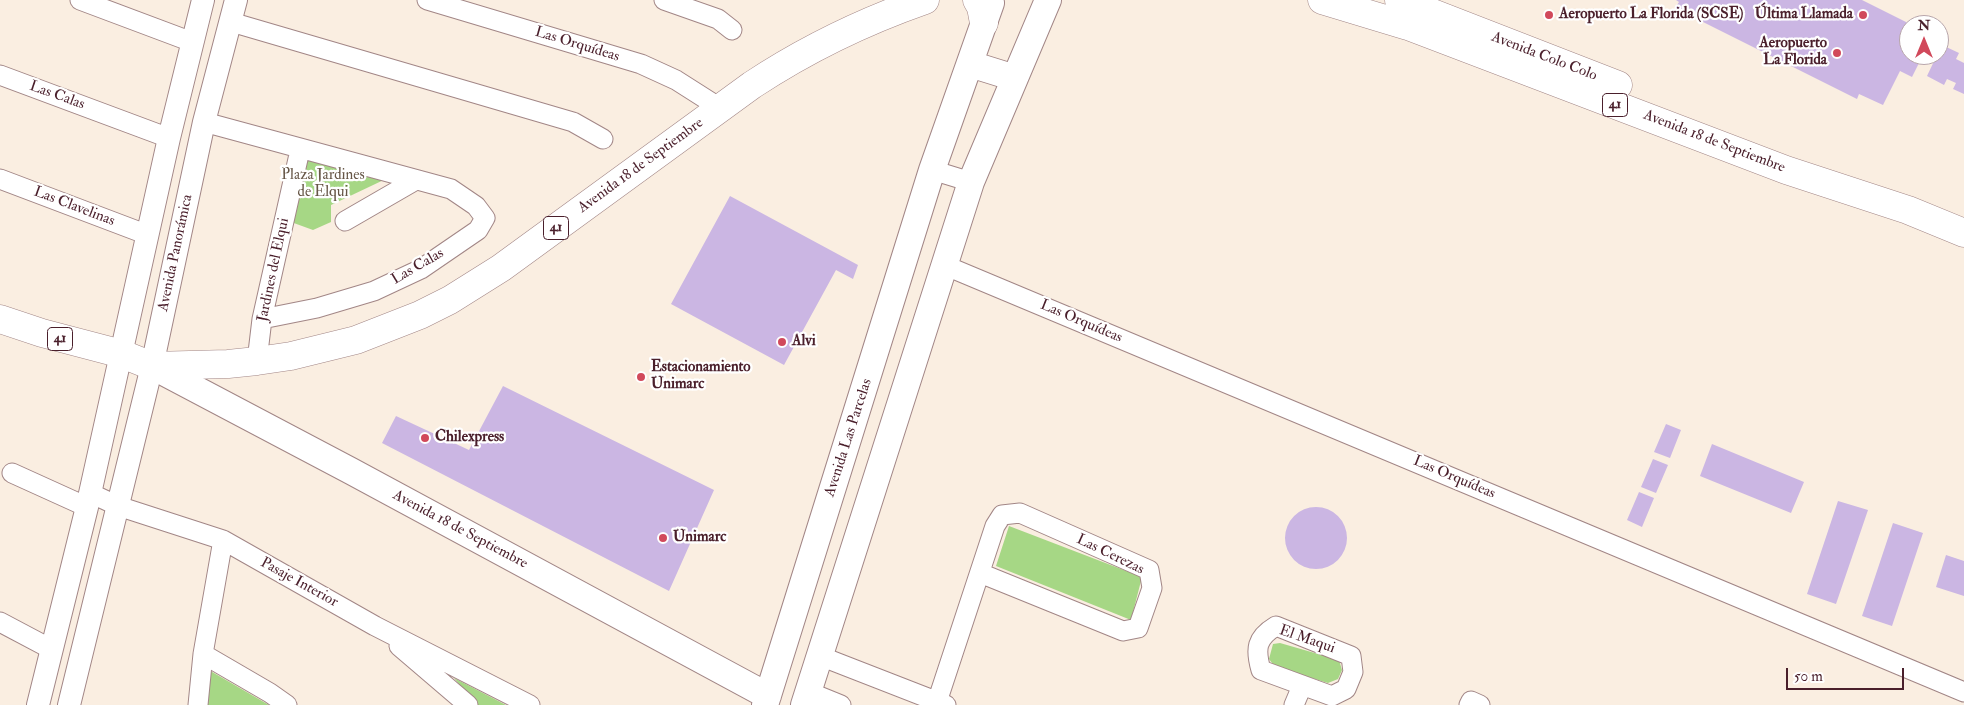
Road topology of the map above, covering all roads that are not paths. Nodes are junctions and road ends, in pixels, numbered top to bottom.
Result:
1 (80, 0) edge
2 (203, 0) edge
3 (236, 0) edge
4 (427, 0) edge
5 (664, 0) edge
6 (925, 0) edge
7 (1048, 0) edge
8 (1322, 0) edge
9 (1399, 0) edge
10 (985, 8) edge
11 (231, 22) junction
12 (732, 30) dead end
13 (192, 42) junction
14 (970, 64) junction
15 (0, 76) edge
16 (1015, 78) junction
17 (720, 108) junction
18 (204, 122) junction
19 (169, 138) junction
20 (603, 139) dead end
21 (300, 150) junction
22 (932, 170) junction
23 (0, 179) edge
24 (416, 180) junction
25 (970, 182) junction
26 (1908, 210) junction
27 (345, 221) dead end
28 (1964, 232) edge
29 (148, 235) junction
30 (944, 265) junction
31 (0, 319) edge
32 (262, 319) junction
33 (122, 354) junction
34 (257, 361) junction
35 (152, 366) junction
36 (12, 473) dead end
37 (88, 500) junction
38 (118, 506) junction
39 (223, 540) junction
40 (980, 573) junction
41 (0, 622) edge
42 (375, 626) junction
43 (51, 648) junction
44 (203, 654) junction
45 (820, 656) junction
46 (1302, 686) junction
47 (1964, 692) edge
48 (266, 699) edge
49 (806, 699) edge
50 (766, 700) edge
51 (939, 704) edge
52 (38, 705) edge
53 (69, 705) edge
54 (198, 705) edge
55 (287, 705) edge
56 (468, 705) edge
57 (530, 705) edge
58 (841, 705) edge
59 (1294, 705) edge
60 (1469, 705) edge
61 (1480, 705) edge

1 - 13 street
2 - 13 street, Avenida Panorámica
3 - 11 street, Avenida Panorámica
4 - 17 street, Las Orquídeas
5 - 12 street
6 - 17 main road, Avenida 18 de Septiembre / 41
7 - 16 main road
8 - 26 main road, Avenida 18 de Septiembre / 41
9 - 26 main road, Avenida Colo Colo / 41
10 - 14 main road, Avenida Las Parcelas
11 - 18 street, Avenida Panorámica
11 - 20 street
13 - 19 street, Avenida Panorámica
14 - 16 main road
14 - 22 main road, Avenida Las Parcelas
15 - 19 street, Las Calas
16 - 25 main road
17 - 34 main road, Avenida 18 de Septiembre / 41
18 - 21 street, Las Calas
18 - 35 street, Avenida Panorámica
19 - 29 street, Avenida Panorámica
21 - 24 street, Las Calas
21 - 32 street, Jardines del Elqui
22 - 25 street
22 - 50 main road, Avenida Las Parcelas
23 - 29 street, Las Clavelinas
24 - 27 street
24 - 32 street, Las Calas
25 - 30 main road
26 - 28 main road, 41
29 - 33 street, Avenida Panorámica
30 - 45 main road
30 - 47 street, Las Orquídeas
31 - 33 main road, Avenida 18 de Septiembre / 41
32 - 34 street, Jardines del Elqui
33 - 35 main road, Avenida 18 de Septiembre / 41
33 - 37 street, Avenida Panorámica
34 - 35 main road, Avenida 18 de Septiembre / 41
35 - 38 street, Avenida Panorámica
35 - 50 main road, Avenida 18 de Septiembre
36 - 37 street
37 - 38 street
37 - 43 street, Avenida Panorámica
38 - 39 street, Pasaje Interior
38 - 53 street, Avenida Panorámica
39 - 42 street, Pasaje Interior
39 - 44 street
40 - 40 street, Las Cerezas
40 - 51 street, Las Cerezas
41 - 43 street
42 - 56 street, Pasaje Interior
42 - 57 street, Pasaje Interior
43 - 52 street, Avenida Panorámica
44 - 48 street
44 - 54 street
45 - 49 main road
45 - 51 street
46 - 46 street, El Maqui
46 - 59 street
48 - 55 street
49 - 50 main road
49 - 58 street
60 - 61 street

